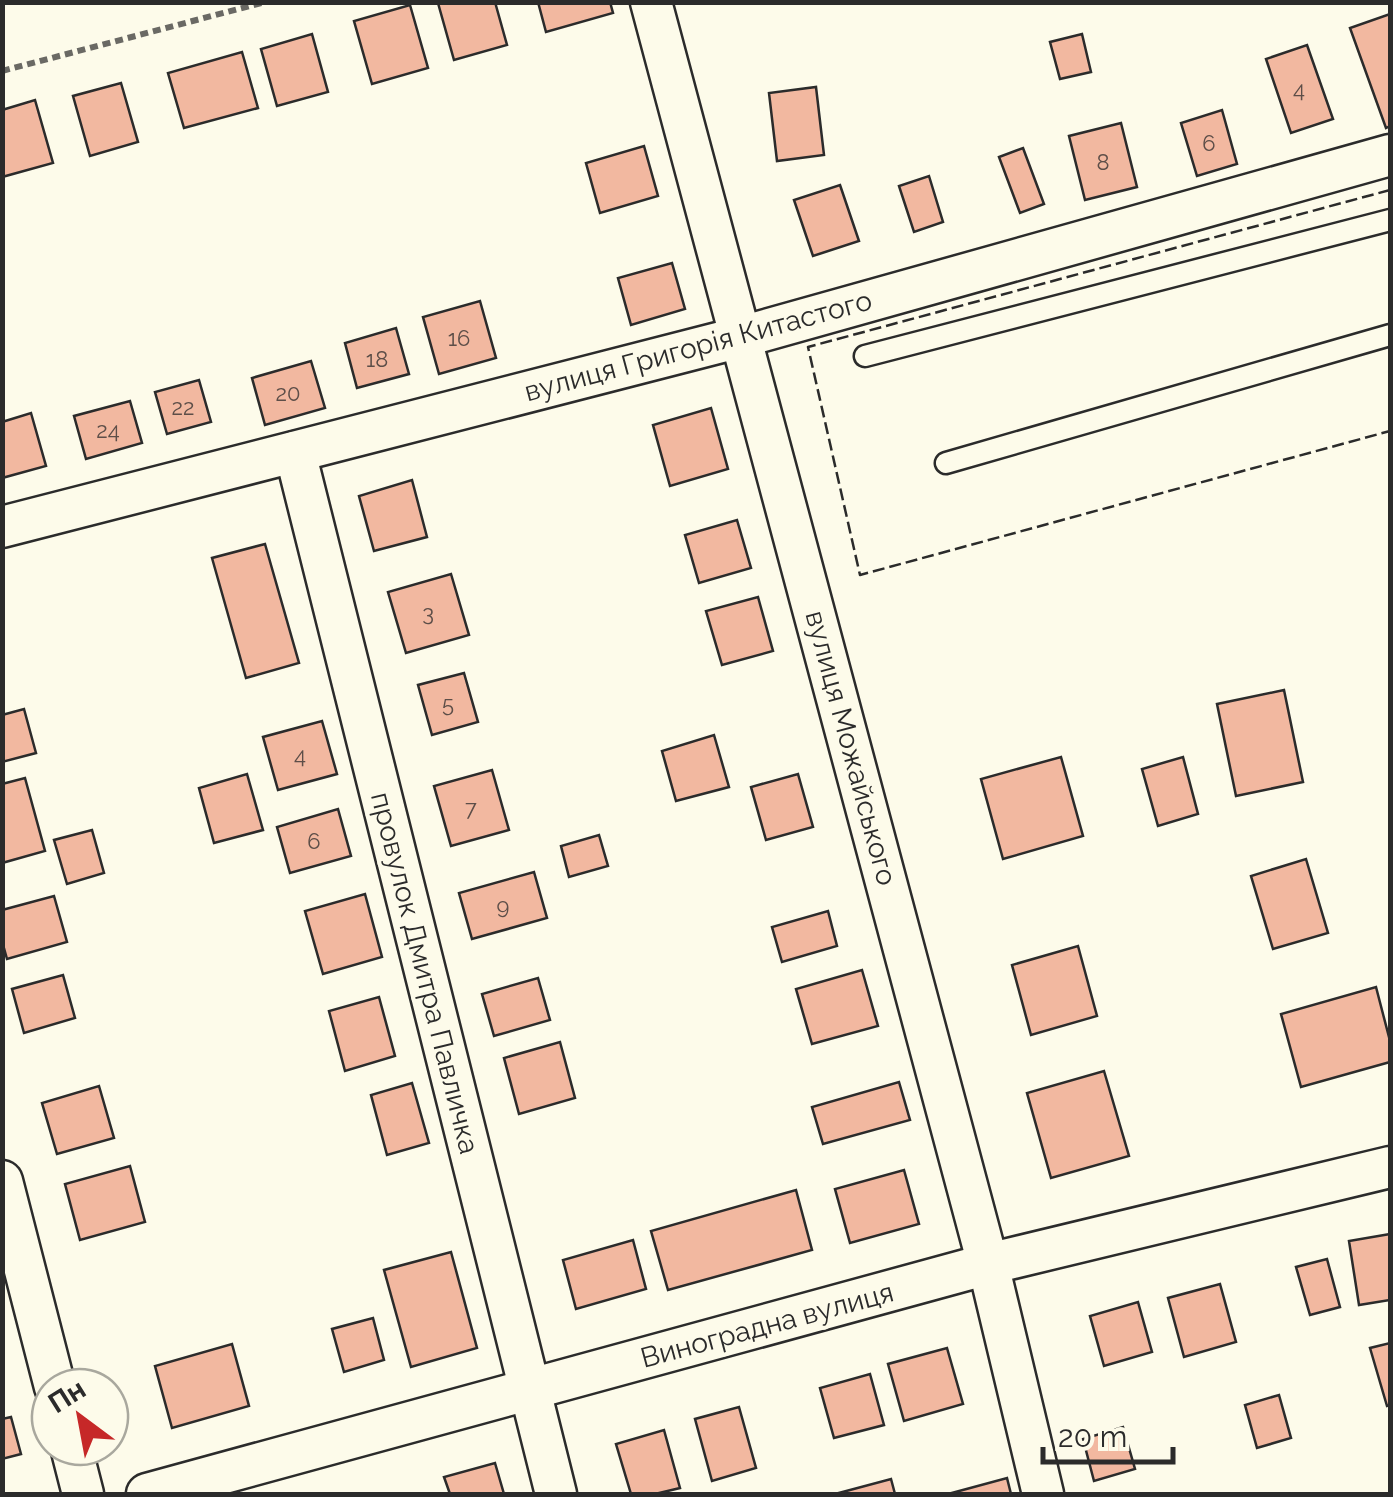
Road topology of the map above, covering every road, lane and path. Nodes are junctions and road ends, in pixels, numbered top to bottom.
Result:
1 (266, 2) edge
2 (651, 2) edge
3 (2, 70) edge
4 (1390, 154) edge
5 (1390, 220) edge
6 (1390, 335) edge
7 (741, 337) junction
8 (865, 356) dead end
9 (294, 452) junction
10 (946, 463) dead end
11 (2, 527) edge
12 (1390, 1167) edge
13 (2, 1181) edge
14 (988, 1264) junction
15 (50, 1367) edge
16 (530, 1390) junction
17 (76, 1467) edge
18 (83, 1494) edge
19 (147, 1494) edge
20 (556, 1494) edge
21 (1043, 1494) edge

1 - 3 path
2 - 7 street, вулиця Можайського
4 - 7 street, вулиця Григорія Китастого
5 - 8 lane
6 - 10 lane
7 - 9 street, вулиця Григорія Китастого
7 - 14 street, вулиця Можайського
9 - 11 street, вулиця Григорія Китастого
9 - 16 street, провулок Дмитра Павличка
12 - 14 street, Виноградна вулиця
13 - 15 street
14 - 16 street, Виноградна вулиця
14 - 21 street, вулиця Можайського
16 - 19 street, Виноградна вулиця
16 - 20 street, провулок Дмитра Павличка
17 - 18 street

